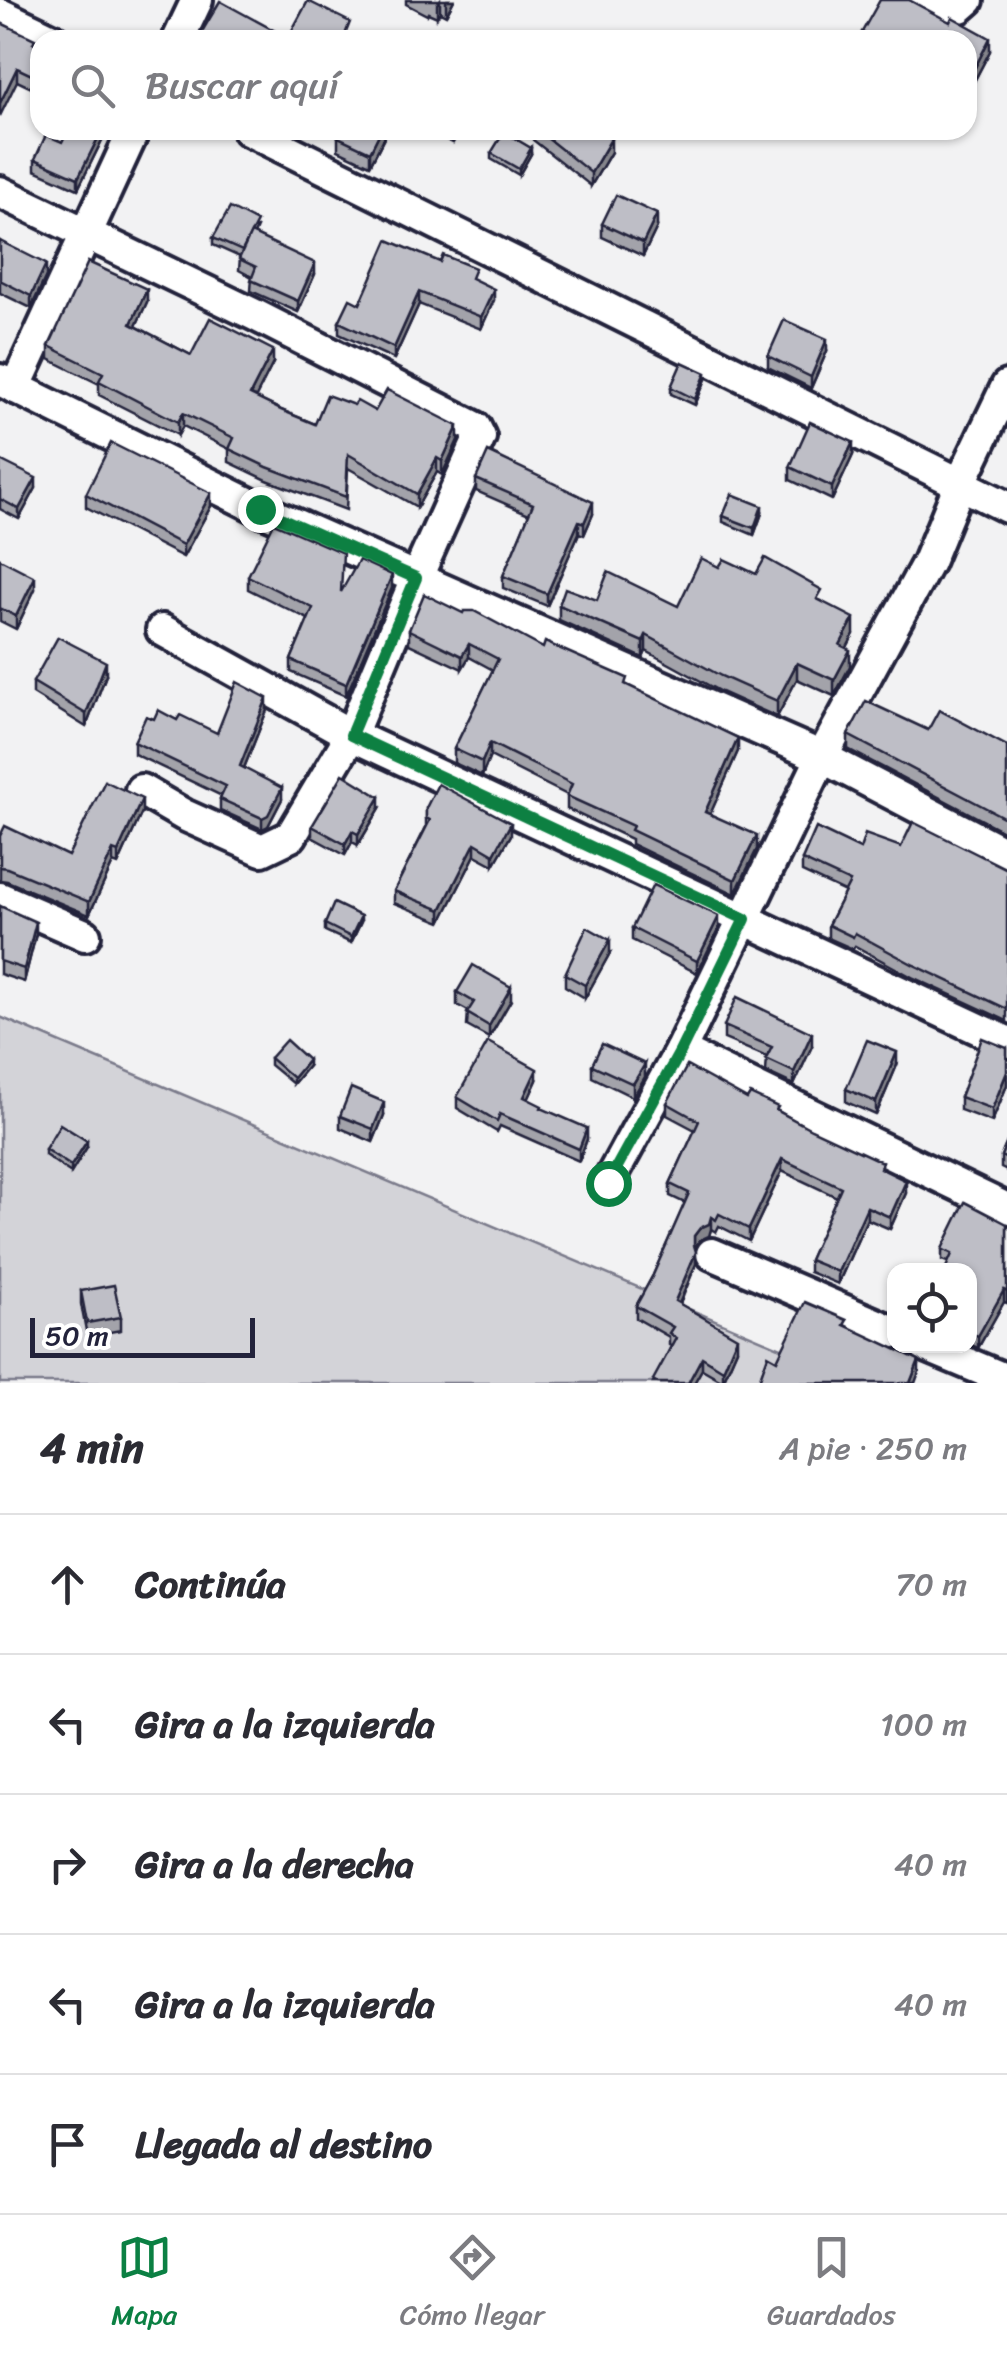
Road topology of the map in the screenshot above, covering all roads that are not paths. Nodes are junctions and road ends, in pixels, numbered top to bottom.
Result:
1 (198, 0) edge
2 (922, 0) edge
3 (968, 0) edge
4 (0, 14) edge
5 (33, 30) edge
6 (183, 30) edge
7 (129, 140) edge
8 (268, 140) edge
9 (0, 192) edge
10 (84, 234) junction
11 (7, 384) edge
12 (1007, 386) edge
13 (960, 484) junction
14 (1007, 507) edge
15 (416, 578) junction
16 (162, 630) dead end
17 (351, 735) junction
18 (822, 757) junction
19 (141, 790) dead end
20 (1007, 854) edge
21 (0, 898) edge
22 (745, 919) junction
23 (85, 935) dead end
24 (1007, 1042) edge
25 (680, 1052) junction
26 (608, 1183) dead end
27 (1007, 1210) edge
28 (712, 1254) dead end
29 (887, 1329) edge
30 (943, 1353) edge
31 (1007, 1380) edge

1 - 6 street
2 - 3 street
4 - 5 street
7 - 10 street
8 - 13 street
9 - 10 street
10 - 11 street
10 - 15 street
11 - 15 street
12 - 13 street
13 - 14 street
13 - 18 street
15 - 17 street
15 - 18 street
16 - 17 street
17 - 19 street
17 - 22 street
18 - 20 street
18 - 22 street
21 - 23 street
22 - 24 street
22 - 25 street
25 - 26 street
25 - 27 street
28 - 29 street
30 - 31 street

